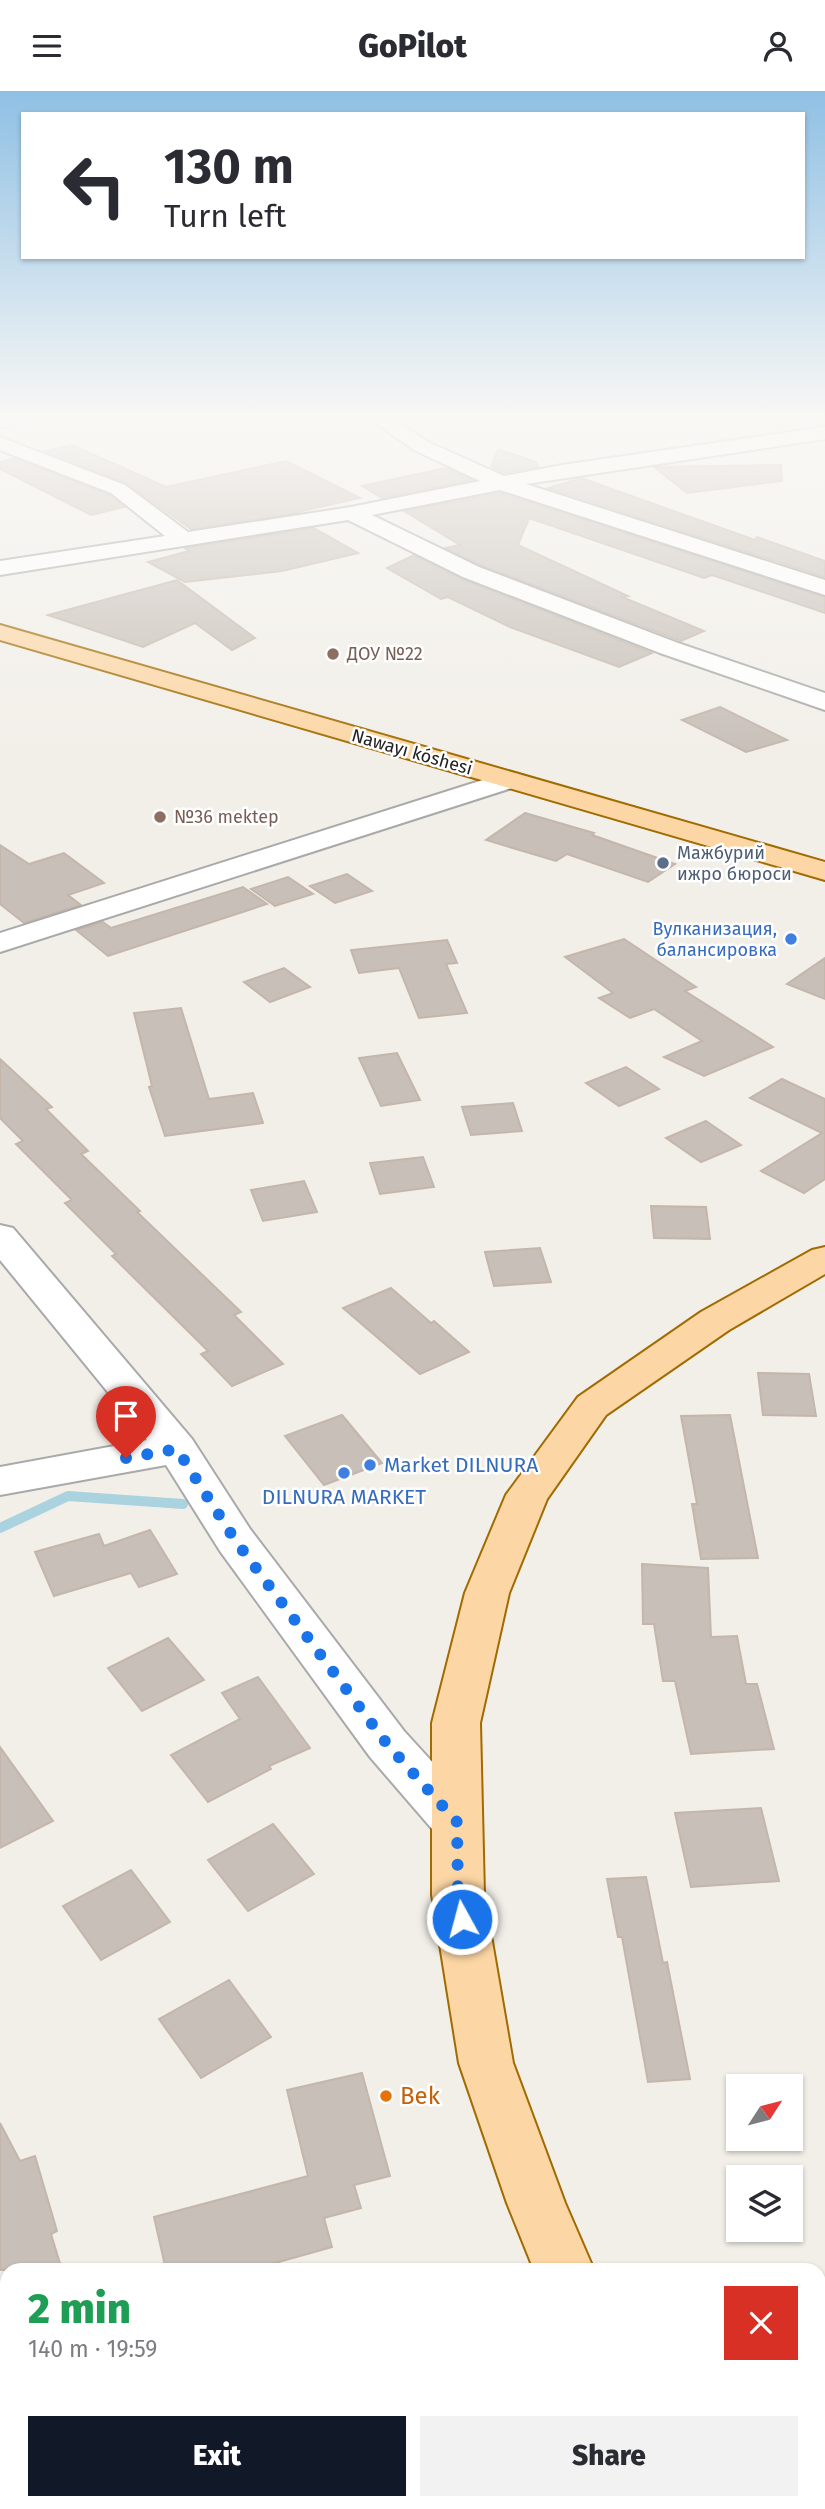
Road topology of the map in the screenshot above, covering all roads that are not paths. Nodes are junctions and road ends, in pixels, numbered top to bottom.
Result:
1 (175, 533) edge
2 (217, 533) edge
3 (391, 533) edge
4 (654, 533) edge
5 (182, 538) junction
6 (0, 568) edge
7 (825, 588) edge
8 (0, 632) edge
9 (825, 702) edge
10 (508, 780) junction
11 (825, 871) edge
12 (0, 943) edge
13 (0, 1236) edge
14 (825, 1258) edge
15 (177, 1449) junction
16 (0, 1481) edge
17 (457, 1822) junction
18 (561, 2263) edge

1 - 5 street
2 - 5 street
3 - 9 street
4 - 7 street
5 - 6 street
8 - 10 main road, Nawayı kóshesi
10 - 11 main road, Nawayı kóshesi
10 - 12 street
13 - 15 street
14 - 17 main road
15 - 16 street
15 - 17 street
17 - 18 main road

